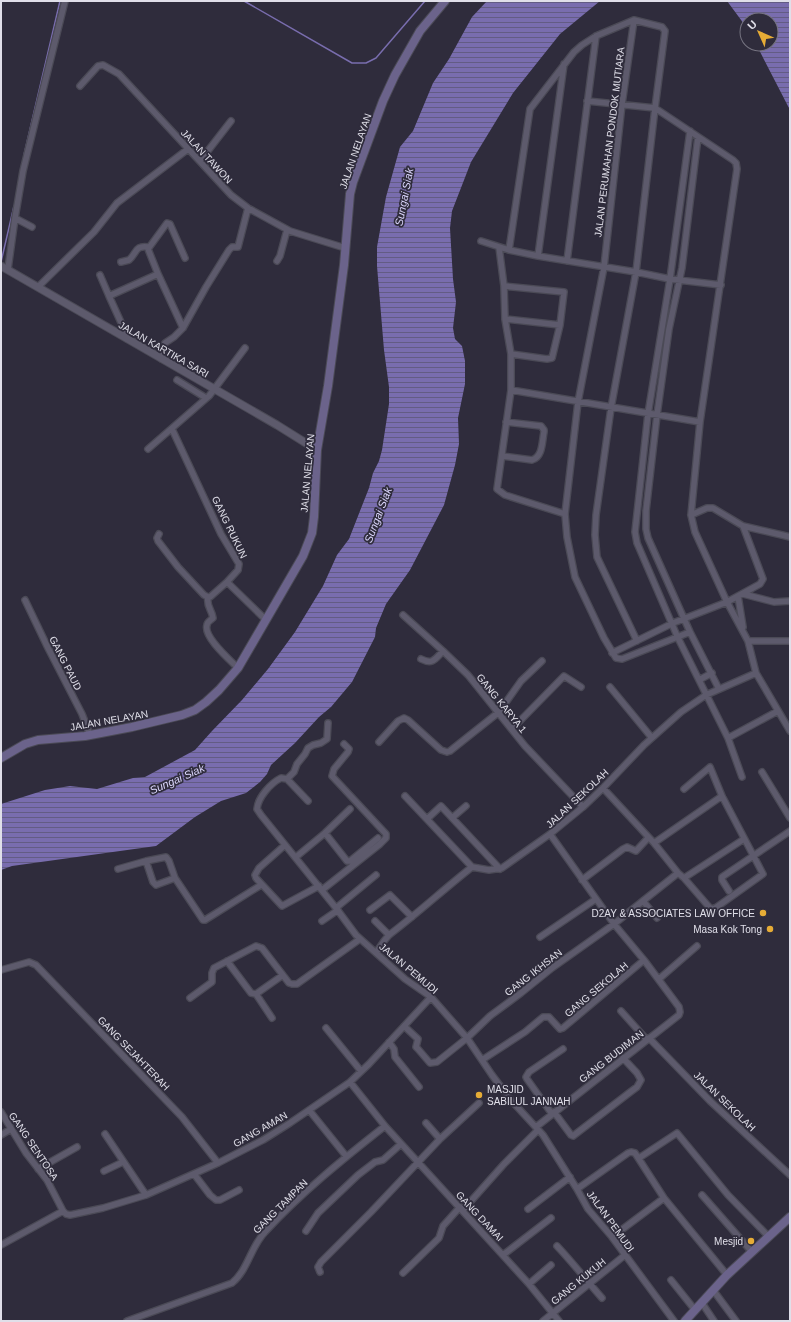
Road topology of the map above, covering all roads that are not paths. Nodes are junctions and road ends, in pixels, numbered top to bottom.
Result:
1 (65, 1) edge
2 (445, 1) edge
3 (634, 20) junction
4 (596, 36) junction
5 (564, 64) junction
6 (80, 86) dead end
7 (587, 101) junction
8 (622, 104) junction
9 (655, 108) junction
10 (231, 121) dead end
11 (690, 131) junction
12 (698, 137) junction
13 (188, 148) junction
14 (200, 161) junction
15 (248, 208) junction
16 (15, 218) junction
17 (32, 227) dead end
18 (287, 230) junction
19 (481, 241) dead end
20 (148, 247) junction
21 (499, 247) junction
22 (344, 248) junction
23 (510, 250) junction
24 (538, 256) junction
25 (185, 258) dead end
26 (276, 261) dead end
27 (567, 261) junction
28 (122, 262) dead end
29 (4, 267) edge
30 (604, 267) junction
31 (636, 272) junction
32 (158, 274) junction
33 (100, 275) dead end
34 (670, 279) junction
35 (680, 280) junction
36 (720, 285) junction
37 (39, 286) junction
38 (504, 286) junction
39 (109, 296) junction
40 (505, 319) junction
41 (560, 325) junction
42 (183, 328) junction
43 (127, 339) junction
44 (245, 348) dead end
45 (511, 354) junction
46 (162, 359) junction
47 (177, 380) dead end
48 (510, 390) junction
49 (210, 394) junction
50 (578, 402) junction
51 (611, 408) junction
52 (648, 414) junction
53 (657, 415) junction
54 (506, 422) junction
55 (700, 422) junction
56 (172, 428) junction
57 (148, 449) dead end
58 (317, 450) junction
59 (502, 456) junction
60 (565, 514) junction
61 (691, 515) junction
62 (743, 526) junction
63 (646, 529) junction
64 (635, 532) junction
65 (159, 534) dead end
66 (790, 537) edge
67 (227, 582) junction
68 (740, 595) junction
69 (208, 597) junction
70 (25, 600) dead end
71 (790, 601) edge
72 (727, 602) junction
73 (402, 615) dead end
74 (685, 618) junction
75 (266, 620) junction
76 (673, 623) junction
77 (744, 631) junction
78 (690, 632) junction
79 (678, 638) junction
80 (637, 641) junction
81 (748, 641) junction
82 (790, 641) edge
83 (443, 651) junction
84 (612, 653) junction
85 (421, 659) dead end
86 (542, 661) dead end
87 (238, 668) junction
88 (756, 673) junction
89 (712, 674) junction
90 (699, 680) junction
91 (580, 687) dead end
92 (610, 687) dead end
93 (719, 689) junction
94 (706, 695) junction
95 (778, 711) junction
96 (499, 712) junction
97 (328, 723) dead end
98 (512, 729) junction
99 (790, 732) edge
100 (90, 735) junction
101 (652, 738) junction
102 (728, 738) junction
103 (379, 742) dead end
104 (344, 744) dead end
105 (1, 758) edge
106 (762, 772) dead end
107 (742, 777) dead end
108 (287, 779) junction
109 (603, 788) junction
110 (684, 790) dead end
111 (405, 796) dead end
112 (722, 796) junction
113 (308, 802) dead end
114 (466, 806) dead end
115 (583, 807) junction
116 (350, 809) dead end
117 (452, 818) junction
118 (790, 818) edge
119 (427, 819) junction
120 (790, 831) edge
121 (325, 833) junction
122 (550, 834) junction
123 (378, 838) dead end
124 (648, 838) junction
125 (744, 839) junction
126 (654, 843) junction
127 (285, 845) junction
128 (754, 855) junction
129 (296, 857) junction
130 (146, 861) junction
131 (472, 867) junction
132 (118, 869) dead end
133 (500, 869) junction
134 (678, 873) junction
135 (376, 875) dead end
136 (175, 878) junction
137 (684, 878) junction
138 (582, 880) junction
139 (261, 885) junction
140 (320, 888) junction
141 (729, 891) dead end
142 (596, 899) junction
143 (643, 901) junction
144 (337, 909) junction
145 (370, 910) dead end
146 (412, 917) junction
147 (657, 918) dead end
148 (322, 921) dead end
149 (375, 922) dead end
150 (614, 924) junction
151 (389, 935) junction
152 (540, 937) dead end
153 (360, 939) junction
154 (697, 946) dead end
155 (376, 953) junction
156 (644, 960) junction
157 (227, 961) junction
158 (1, 970) edge
159 (283, 975) junction
160 (659, 979) junction
161 (256, 994) junction
162 (431, 997) junction
163 (190, 998) dead end
164 (621, 1012) dead end
165 (679, 1015) joint
166 (272, 1018) dead end
167 (404, 1026) junction
168 (326, 1028) dead end
169 (467, 1038) junction
170 (648, 1039) junction
171 (389, 1042) junction
172 (563, 1049) dead end
173 (623, 1058) junction
174 (482, 1060) junction
175 (361, 1071) junction
176 (350, 1082) junction
177 (419, 1088) dead end
178 (479, 1103) dead end
179 (309, 1110) junction
180 (1, 1112) edge
181 (553, 1113) junction
182 (426, 1123) dead end
183 (385, 1126) junction
184 (537, 1128) junction
185 (11, 1129) junction
186 (105, 1134) dead end
187 (1, 1135) edge
188 (440, 1139) junction
189 (401, 1144) junction
190 (77, 1147) dead end
191 (346, 1156) junction
192 (639, 1158) junction
193 (123, 1162) junction
194 (218, 1163) junction
195 (417, 1163) junction
196 (38, 1168) junction
197 (104, 1171) dead end
198 (194, 1174) junction
199 (790, 1175) edge
200 (570, 1177) junction
201 (577, 1189) junction
202 (239, 1190) dead end
203 (146, 1195) junction
204 (702, 1195) dead end
205 (664, 1198) junction
206 (461, 1209) junction
207 (528, 1209) dead end
208 (63, 1211) junction
209 (790, 1217) edge
210 (551, 1218) dead end
211 (306, 1230) dead end
212 (612, 1237) junction
213 (769, 1237) junction
214 (1, 1245) edge
215 (557, 1246) dead end
216 (752, 1252) junction
217 (503, 1255) junction
218 (625, 1255) junction
219 (551, 1265) dead end
220 (320, 1272) dead end
221 (403, 1273) dead end
222 (727, 1275) junction
223 (671, 1280) dead end
224 (530, 1284) junction
225 (589, 1284) junction
226 (713, 1290) junction
227 (602, 1298) dead end
228 (702, 1303) junction
229 (695, 1310) junction
230 (553, 1314) junction
231 (127, 1321) edge
232 (543, 1321) edge
233 (559, 1321) edge
234 (674, 1321) edge
235 (685, 1321) edge
236 (714, 1321) edge
237 (736, 1321) edge

1 - 16 street
2 - 22 main road, JALAN NELAYAN
3 - 4 street
3 - 8 street, JALAN PERUMAHAN PONDOK MUTIARA
3 - 9 street
4 - 5 street
4 - 7 street
5 - 23 street
5 - 24 street
6 - 13 street, JALAN TAWON
7 - 8 street
7 - 27 street
8 - 9 street
8 - 30 street, JALAN PERUMAHAN PONDOK MUTIARA
9 - 11 street
9 - 31 street
10 - 14 street
11 - 12 street
11 - 34 street
12 - 35 street
12 - 36 street
13 - 14 street, JALAN TAWON
13 - 37 street
14 - 15 street, JALAN TAWON
15 - 18 street, JALAN TAWON
15 - 42 street
16 - 17 street
16 - 29 street
18 - 22 street, JALAN TAWON
18 - 26 street
19 - 21 street
20 - 25 street
20 - 28 street
20 - 32 street
21 - 23 street
21 - 38 street
22 - 58 main road, JALAN NELAYAN
23 - 24 street
24 - 27 street
27 - 30 street
29 - 37 street, JALAN KARTIKA SARI
30 - 31 street
30 - 50 street, JALAN PERUMAHAN PONDOK MUTIARA
31 - 34 street
31 - 51 street
32 - 39 street
32 - 42 street
33 - 39 street
34 - 35 street
34 - 52 street
35 - 36 street
35 - 53 street
36 - 55 street
37 - 43 street, JALAN KARTIKA SARI
38 - 40 street
38 - 41 street
39 - 43 street
40 - 41 street
40 - 45 street
41 - 45 street
42 - 46 street
43 - 46 street, JALAN KARTIKA SARI
44 - 49 street
45 - 48 street
46 - 49 street, JALAN KARTIKA SARI
47 - 49 street
48 - 50 street
48 - 54 street
49 - 56 street
49 - 58 street, JALAN KARTIKA SARI
50 - 51 street
50 - 60 street, JALAN PERUMAHAN PONDOK MUTIARA
51 - 52 street
51 - 80 street
52 - 53 street
52 - 64 street
53 - 55 street
53 - 63 street
54 - 59 street
54 - 59 street
55 - 61 street
56 - 57 street
56 - 67 street, GANG RUKUN
58 - 75 main road, JALAN NELAYAN
59 - 60 street
60 - 84 street, JALAN PERUMAHAN PONDOK MUTIARA
61 - 62 street
61 - 72 street
62 - 66 street
62 - 68 street
63 - 64 street
63 - 74 street
64 - 76 street
65 - 69 street
67 - 69 street
67 - 75 street
68 - 71 street
68 - 72 street
68 - 77 street
69 - 87 street
70 - 100 street, GANG PAUD
72 - 74 street
72 - 77 street
73 - 83 street, GANG KARYA 1
74 - 76 street
74 - 78 street
75 - 87 main road, JALAN NELAYAN
76 - 79 street
76 - 80 street
77 - 81 street
78 - 79 street
78 - 89 street
79 - 84 street
79 - 90 street
80 - 84 street
81 - 82 street
81 - 88 street
83 - 85 street
83 - 96 street, GANG KARYA 1
86 - 96 street
87 - 100 main road, JALAN NELAYAN
88 - 93 street, JALAN SEKOLAH
88 - 95 street
89 - 90 street
89 - 93 street
90 - 94 street
91 - 98 street
92 - 101 street
93 - 94 street, JALAN SEKOLAH
94 - 101 street, JALAN SEKOLAH
94 - 102 street
95 - 99 street
95 - 102 street
96 - 98 street, GANG KARYA 1
96 - 103 street
97 - 108 street
98 - 115 street, GANG KARYA 1
100 - 105 main road, JALAN NELAYAN
101 - 109 street, JALAN SEKOLAH
102 - 107 street
104 - 140 street
106 - 118 street
108 - 113 street
108 - 127 street, JALAN PEMUDI
109 - 115 street, JALAN SEKOLAH
109 - 124 street
110 - 112 street
111 - 119 street
112 - 125 street
112 - 126 street
114 - 117 street
115 - 122 street, JALAN SEKOLAH
116 - 121 street
117 - 119 street
117 - 133 street
119 - 131 street
120 - 128 street
121 - 123 street
121 - 129 street
122 - 133 street
122 - 138 street, JALAN SEKOLAH
124 - 126 street
124 - 138 street
125 - 128 street
125 - 137 street
126 - 134 street
127 - 129 street, JALAN PEMUDI
127 - 139 street
128 - 137 street
128 - 141 street
129 - 140 street, JALAN PEMUDI
130 - 132 street
130 - 136 street
130 - 136 street
131 - 133 street
131 - 146 street
134 - 137 street
134 - 143 street, GANG IKHSAN
135 - 144 street
136 - 139 street
138 - 142 street, JALAN SEKOLAH
139 - 140 street
140 - 144 street, JALAN PEMUDI
142 - 150 street, JALAN SEKOLAH
142 - 152 street
143 - 147 street
143 - 150 street, GANG IKHSAN
144 - 148 street
144 - 153 street, JALAN PEMUDI
145 - 146 street
146 - 151 street
149 - 151 street
150 - 156 street, JALAN SEKOLAH
150 - 169 street, GANG IKHSAN
151 - 155 street
153 - 155 street, JALAN PEMUDI
153 - 159 street
154 - 160 street
155 - 162 street, JALAN PEMUDI
156 - 160 street, JALAN SEKOLAH
156 - 174 street, GANG SEKOLAH
157 - 159 street
157 - 161 street
157 - 163 street
158 - 194 street, GANG SEJAHTERAH
159 - 161 street
160 - 165 street, JALAN SEKOLAH
161 - 166 street
162 - 167 street, GANG AMAN
162 - 169 street, JALAN PEMUDI
164 - 170 street, JALAN SEKOLAH
165 - 170 street, GANG BUDIMAN
167 - 169 street, GANG IKHSAN
167 - 171 street, GANG AMAN
168 - 175 street
169 - 174 street, JALAN PEMUDI
170 - 173 street, GANG BUDIMAN
170 - 199 street, JALAN SEKOLAH
171 - 175 street, GANG AMAN
171 - 177 street
172 - 181 street
173 - 181 street, GANG BUDIMAN
173 - 181 street
174 - 184 street, JALAN PEMUDI
175 - 176 street, GANG AMAN
176 - 179 street, GANG AMAN
176 - 183 street, GANG DAMAI
178 - 188 street
179 - 191 street
179 - 194 street, GANG AMAN
180 - 185 street, GANG SENTOSA
181 - 184 street, GANG BUDIMAN
182 - 188 street
183 - 189 street, GANG DAMAI
183 - 191 street, GANG TAMPAN
184 - 200 street, JALAN PEMUDI
184 - 206 street, GANG BUDIMAN
185 - 187 street
185 - 196 street, GANG SENTOSA
186 - 193 street
188 - 195 street
189 - 195 street, GANG DAMAI
189 - 211 street
190 - 196 street
191 - 231 street, GANG TAMPAN
192 - 201 street
192 - 205 street
192 - 213 street
193 - 197 street
193 - 203 street
194 - 198 street, GANG AMAN
195 - 206 street, GANG DAMAI
195 - 220 street
196 - 208 street, GANG SENTOSA
198 - 202 street
198 - 203 street, GANG AMAN
200 - 201 street, JALAN PEMUDI
200 - 207 street
201 - 212 street, JALAN PEMUDI
203 - 208 street, GANG AMAN
204 - 216 street
205 - 212 street
205 - 222 street
206 - 217 street, GANG DAMAI
206 - 221 street, GANG BUDIMAN
208 - 214 street
209 - 213 main road
210 - 217 street
212 - 218 street, JALAN PEMUDI
213 - 216 main road
215 - 225 street
216 - 222 main road
217 - 224 street, GANG DAMAI
218 - 225 street, GANG KUKUH
218 - 234 street, JALAN PEMUDI
219 - 224 street
222 - 226 main road
223 - 229 street
224 - 230 street, GANG DAMAI
225 - 227 street
225 - 230 street, GANG KUKUH
226 - 228 main road
226 - 237 street
228 - 229 main road
228 - 236 street
229 - 235 main road
230 - 232 street, GANG KUKUH
230 - 233 street, GANG DAMAI

